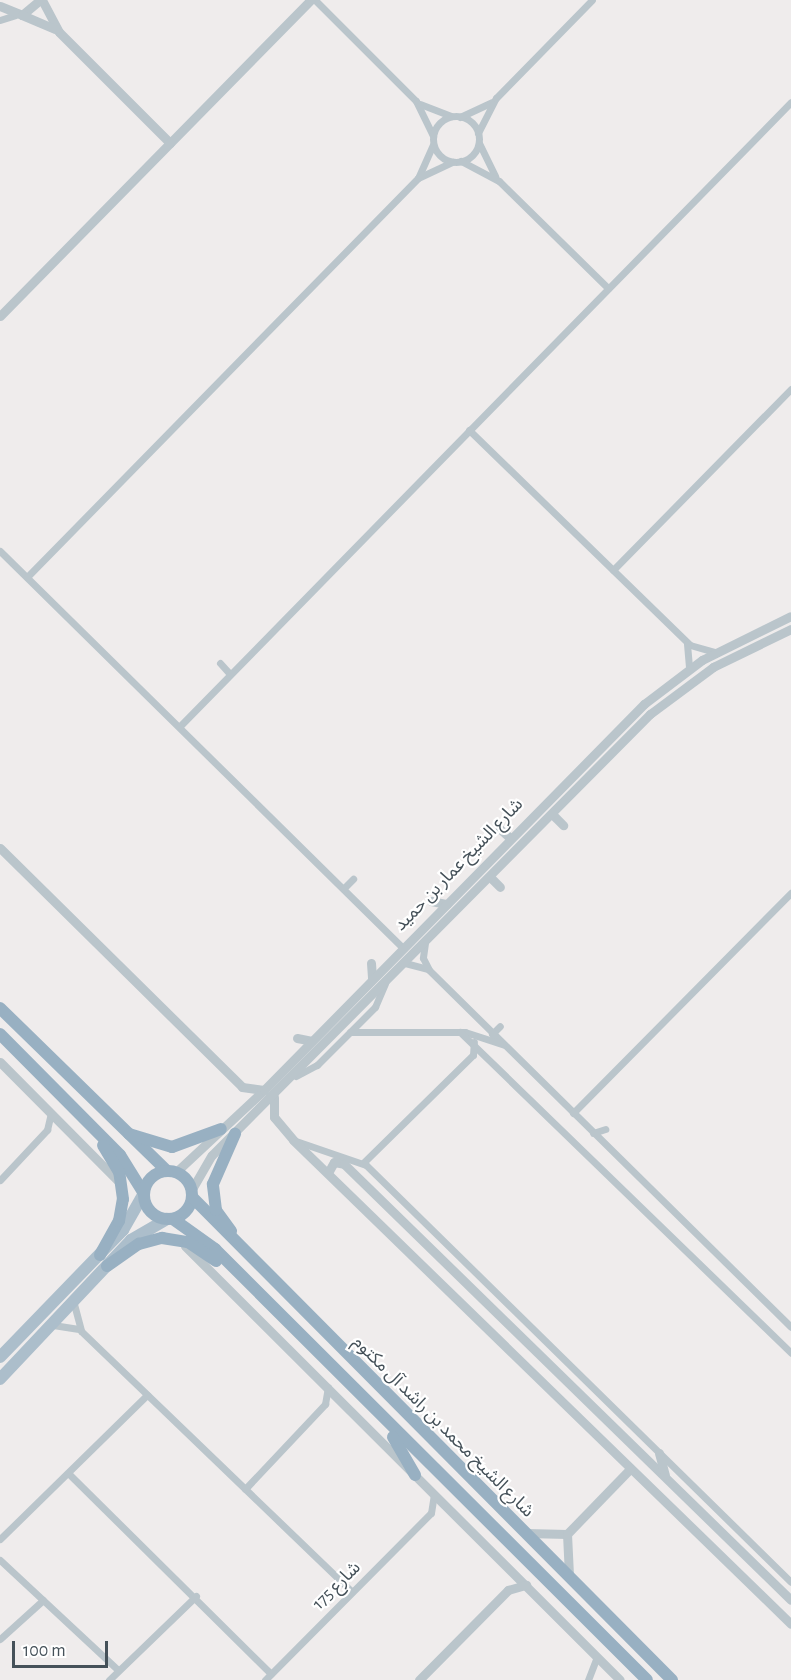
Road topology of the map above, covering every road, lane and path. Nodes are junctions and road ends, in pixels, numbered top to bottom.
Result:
1 (41, 0) edge
2 (310, 0) edge
3 (315, 0) edge
4 (592, 0) edge
5 (0, 6) edge
6 (18, 15) junction
7 (0, 20) edge
8 (59, 32) junction
9 (496, 98) junction
10 (416, 101) junction
11 (791, 102) edge
12 (456, 117) junction
13 (478, 137) junction
14 (433, 140) junction
15 (170, 143) junction
16 (457, 162) junction
17 (418, 178) junction
18 (499, 181) junction
19 (608, 288) junction
20 (0, 316) edge
21 (791, 388) edge
22 (469, 430) junction
23 (0, 551) edge
24 (613, 570) junction
25 (27, 577) junction
26 (791, 616) edge
27 (791, 629) edge
28 (686, 642) junction
29 (715, 652) junction
30 (220, 663) dead end
31 (689, 668) junction
32 (230, 674) junction
33 (180, 726) junction
34 (552, 814) junction
35 (563, 825) dead end
36 (500, 829) dead end
37 (510, 838) junction
38 (0, 848) edge
39 (490, 877) junction
40 (353, 879) dead end
41 (500, 887) dead end
42 (344, 888) junction
43 (791, 892) edge
44 (431, 901) dead end
45 (447, 904) junction
46 (425, 943) junction
47 (404, 948) junction
48 (371, 963) dead end
49 (405, 963) junction
50 (429, 970) junction
51 (372, 979) junction
52 (385, 983) junction
53 (0, 1008) edge
54 (500, 1026) dead end
55 (350, 1032) junction
56 (460, 1032) junction
57 (0, 1034) edge
58 (492, 1034) junction
59 (297, 1038) dead end
60 (312, 1041) junction
61 (474, 1042) junction
62 (503, 1044) junction
63 (0, 1062) edge
64 (296, 1076) junction
65 (242, 1087) junction
66 (264, 1090) junction
67 (274, 1097) junction
68 (244, 1109) junction
69 (51, 1113) junction
70 (573, 1113) junction
71 (255, 1117) junction
72 (276, 1120) junction
73 (65, 1128) junction
74 (118, 1128) junction
75 (221, 1129) junction
76 (605, 1129) dead end
77 (47, 1130) junction
78 (96, 1131) junction
79 (593, 1133) junction
80 (236, 1134) junction
81 (293, 1140) junction
82 (363, 1163) junction
83 (171, 1171) junction
84 (329, 1171) junction
85 (0, 1180) edge
86 (123, 1187) junction
87 (192, 1193) junction
88 (143, 1194) junction
89 (170, 1219) junction
90 (176, 1239) junction
91 (103, 1261) junction
92 (256, 1265) junction
93 (246, 1281) junction
94 (74, 1304) junction
95 (53, 1325) junction
96 (791, 1327) edge
97 (81, 1330) junction
98 (791, 1353) edge
99 (0, 1357) edge
100 (0, 1379) edge
101 (328, 1387) junction
102 (147, 1395) junction
103 (342, 1401) junction
104 (325, 1404) junction
105 (375, 1409) junction
106 (602, 1415) junction
107 (589, 1429) junction
108 (659, 1453) junction
109 (630, 1469) junction
110 (70, 1472) junction
111 (415, 1475) junction
112 (666, 1478) junction
113 (245, 1489) junction
114 (434, 1494) junction
115 (450, 1510) junction
116 (431, 1513) junction
117 (521, 1531) junction
118 (567, 1534) junction
119 (0, 1539) edge
120 (735, 1545) junction
121 (0, 1554) edge
122 (723, 1558) junction
123 (0, 1560) edge
124 (511, 1571) junction
125 (18, 1575) junction
126 (791, 1582) edge
127 (574, 1584) junction
128 (526, 1586) junction
129 (508, 1590) junction
130 (352, 1592) junction
131 (194, 1594) junction
132 (41, 1598) junction
133 (791, 1600) edge
134 (791, 1624) edge
135 (0, 1639) edge
136 (597, 1657) junction
137 (117, 1672) junction
138 (273, 1672) junction
139 (612, 1672) junction
140 (594, 1674) junction
141 (109, 1680) edge
142 (265, 1680) edge
143 (419, 1680) edge
144 (588, 1680) edge
145 (620, 1680) edge
146 (647, 1680) edge
147 (672, 1680) edge

1 - 6 street
1 - 8 street
2 - 15 street
3 - 10 street
4 - 9 street
5 - 6 street
6 - 7 street
6 - 8 street
8 - 15 street
9 - 12 street
9 - 13 street
10 - 12 street
10 - 14 street
11 - 19 street
12 - 13 street
12 - 14 street
13 - 16 street
13 - 18 street
14 - 16 street
14 - 17 street
15 - 20 street
16 - 17 street
16 - 18 street
17 - 25 street
18 - 19 street
19 - 22 street
21 - 24 street
22 - 24 street
22 - 32 street
23 - 25 street
24 - 28 street
25 - 33 street
26 - 29 street, شارع الشيخ عمار بن حميد
27 - 34 street, شارع الشيخ عمار بن حميد
28 - 29 street
28 - 31 street
29 - 31 street, شارع الشيخ عمار بن حميد
30 - 32 street
31 - 37 street, شارع الشيخ عمار بن حميد
32 - 33 street
33 - 42 street
34 - 35 street
34 - 39 street, شارع الشيخ عمار بن حميد
36 - 37 street
37 - 45 street, شارع الشيخ عمار بن حميد
38 - 65 street
39 - 41 street
39 - 46 street, شارع الشيخ عمار بن حميد
40 - 42 street
42 - 47 street
43 - 70 street
44 - 45 street
45 - 47 street, شارع الشيخ عمار بن حميد
46 - 49 street, شارع الشيخ عمار بن حميد
46 - 50 street
47 - 51 street, شارع الشيخ عمار بن حميد
48 - 51 street
49 - 50 street
49 - 52 street, شارع الشيخ عمار بن حميد
50 - 58 street
51 - 60 street, شارع الشيخ عمار بن حميد
52 - 55 street
52 - 64 street, شارع الشيخ عمار بن حميد
53 - 74 highway
54 - 58 street
55 - 56 street
55 - 64 street
56 - 61 street
56 - 62 street
57 - 78 highway
58 - 62 street
59 - 60 street
60 - 66 street, شارع الشيخ عمار بن حميد
61 - 82 street
61 - 98 street
62 - 70 street
63 - 69 street
64 - 67 street, شارع الشيخ عمار بن حميد
65 - 66 street
65 - 68 street
66 - 68 street, شارع الشيخ عمار بن حميد
67 - 71 street, شارع الشيخ عمار بن حميد
67 - 72 street
68 - 75 street, شارع الشيخ عمار بن حميد
69 - 73 street
69 - 77 street
70 - 79 street
71 - 72 street
71 - 80 street, شارع الشيخ عمار بن حميد
72 - 81 street
73 - 77 street
73 - 86 street
74 - 75 highway
74 - 83 highway
75 - 83 street, شارع الشيخ عمار بن حميد
76 - 79 street
77 - 85 street
78 - 86 highway
78 - 88 highway
79 - 96 street
80 - 87 street, شارع الشيخ عمار بن حميد
80 - 92 highway
81 - 82 street
81 - 84 street
82 - 108 street
83 - 87 highway
83 - 88 highway
84 - 106 street
84 - 107 street
86 - 91 highway
87 - 89 highway
87 - 92 highway, شارع الشيخ محمد بن راشد آل مكتوم
88 - 89 highway
88 - 91 main road
89 - 91 main road
89 - 93 highway, شارع الشيخ محمد بن راشد آل مكتوم
90 - 91 highway
90 - 93 highway
90 - 101 street
91 - 94 main road
91 - 99 main road
92 - 117 highway, شارع الشيخ محمد بن راشد آل مكتوم
93 - 105 highway, شارع الشيخ محمد بن راشد آل مكتوم
94 - 95 main road
94 - 97 street
95 - 97 street
95 - 100 main road
97 - 102 street
101 - 103 street
101 - 104 street
102 - 110 street
102 - 113 street
103 - 104 street
103 - 111 street
104 - 113 street
105 - 111 highway
105 - 146 highway, شارع الشيخ محمد بن راشد آل مكتوم
106 - 107 street
106 - 112 street
107 - 109 street
108 - 112 street
108 - 126 street
109 - 118 street
109 - 122 street
110 - 119 street
110 - 131 street
111 - 114 street
112 - 120 street
113 - 130 street
114 - 115 street
114 - 116 street
115 - 116 street
115 - 124 street
116 - 130 street, شارع 175
117 - 118 street
117 - 127 highway, شارع الشيخ محمد بن راشد آل مكتوم
118 - 127 street
120 - 122 street
120 - 133 street
121 - 125 street
122 - 134 street
123 - 125 street
124 - 128 street
124 - 129 street
125 - 132 street
127 - 147 highway, شارع الشيخ محمد بن راشد آل مكتوم
128 - 129 street
128 - 136 street
129 - 143 street
130 - 138 street, شارع 175
131 - 137 street
131 - 138 street
132 - 135 street
132 - 137 street
136 - 139 street
136 - 140 street
137 - 141 street
138 - 142 street, شارع 175
139 - 140 street
139 - 145 street
140 - 144 street

